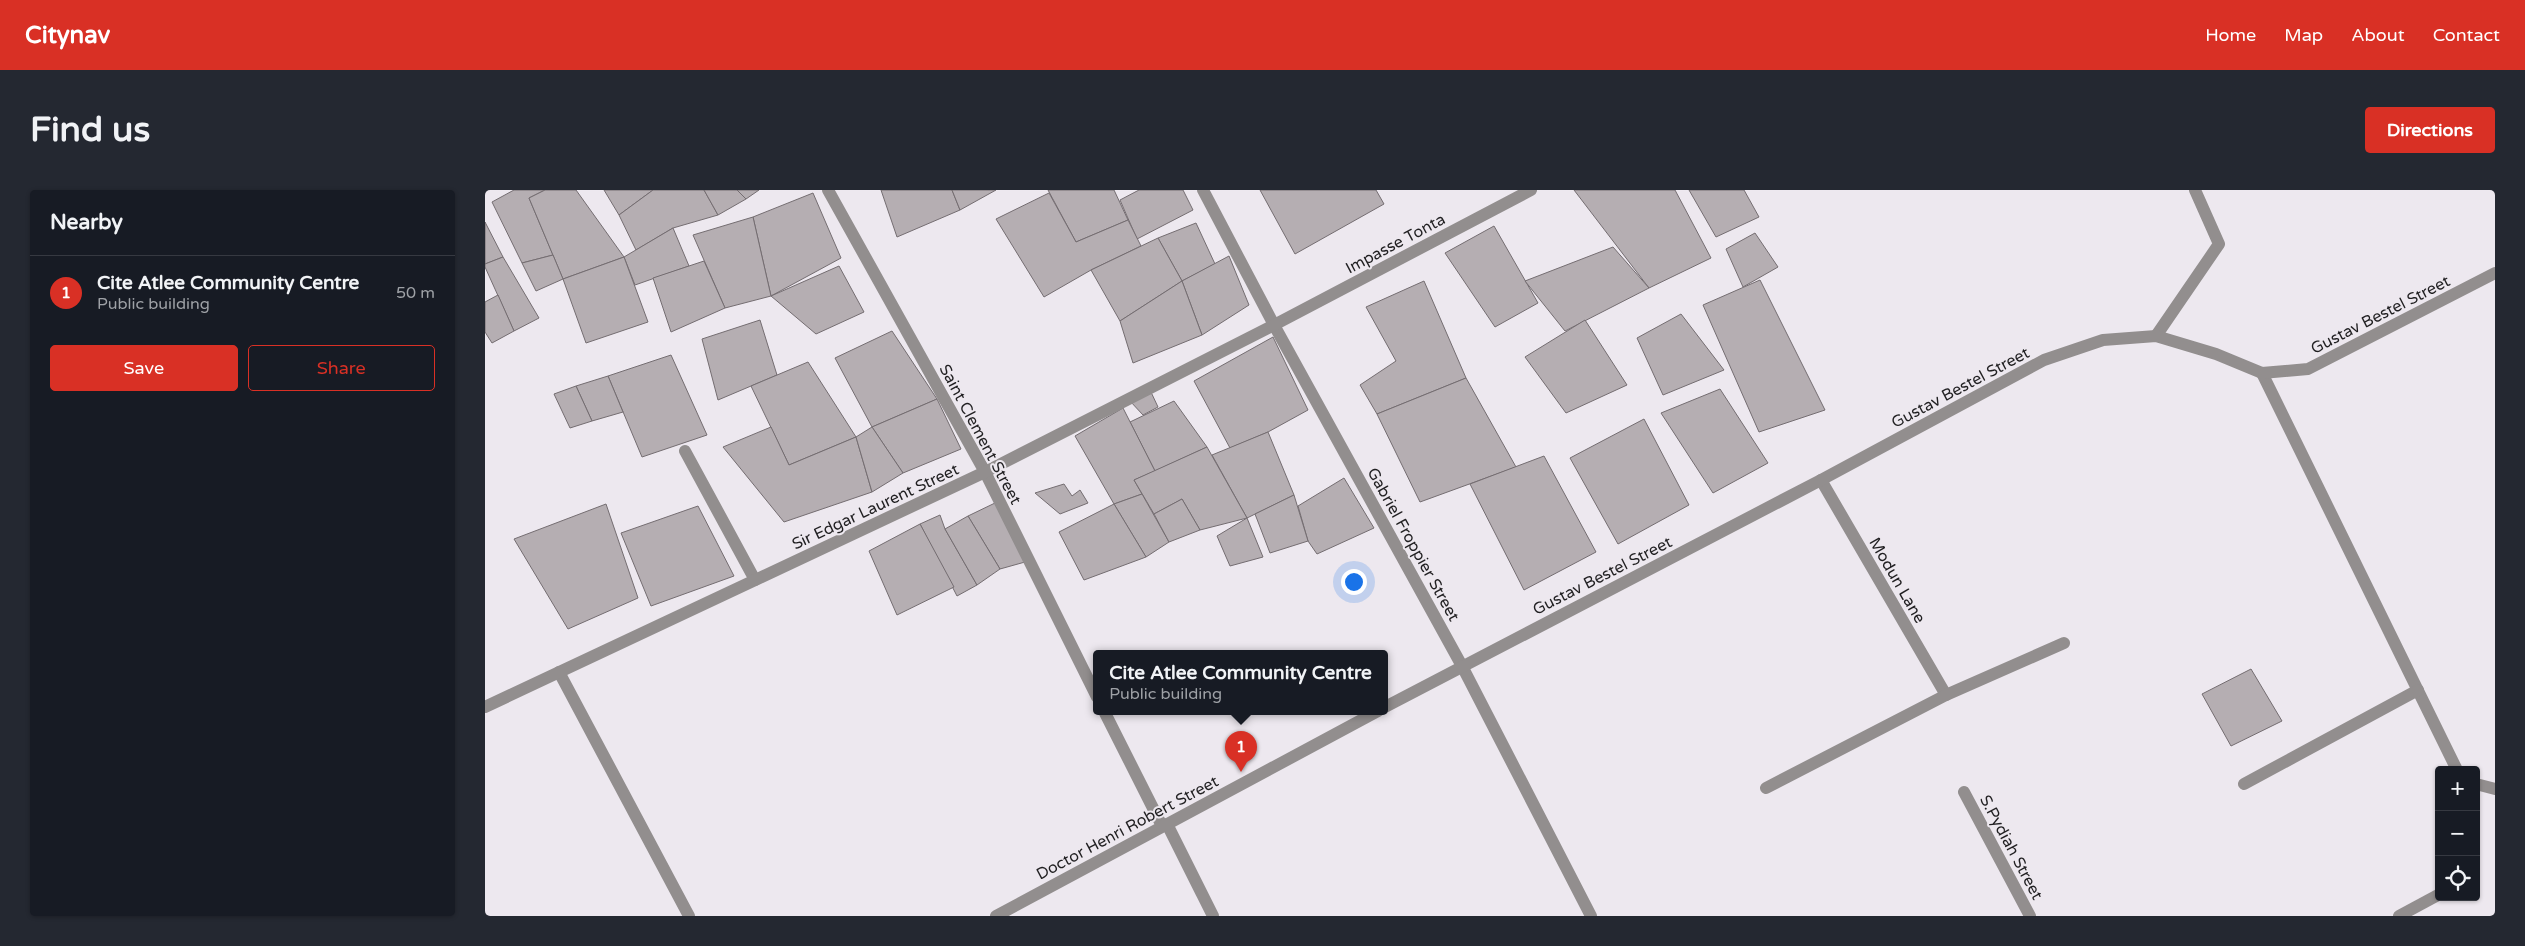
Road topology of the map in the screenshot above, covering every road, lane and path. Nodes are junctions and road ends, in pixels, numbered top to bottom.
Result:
1 (828, 190) edge
2 (1203, 190) edge
3 (1531, 190) edge
4 (2195, 190) edge
5 (2495, 273) edge
6 (1274, 325) junction
7 (2156, 336) junction
8 (2262, 373) junction
9 (685, 451) dead end
10 (985, 472) junction
11 (1821, 480) junction
12 (755, 580) junction
13 (2064, 643) dead end
14 (1462, 666) junction
15 (559, 672) junction
16 (1093, 689) edge
17 (2418, 690) junction
18 (1946, 695) junction
19 (1388, 705) edge
20 (485, 707) edge
21 (1106, 715) edge
22 (1371, 715) edge
23 (2455, 766) edge
24 (2244, 784) dead end
25 (2480, 785) edge
26 (1766, 788) dead end
27 (2495, 789) edge
28 (1965, 792) dead end
29 (1164, 825) junction
30 (2435, 897) edge
31 (689, 916) edge
32 (997, 916) edge
33 (1213, 916) edge
34 (1591, 916) edge
35 (2030, 916) edge
36 (2399, 916) edge

1 - 10 street, Saint Clement Street
2 - 6 street, Gabriel Froppier Street
3 - 6 street, Impasse Tonta
4 - 7 street
5 - 8 street, Gustav Bestel Street
6 - 10 street, Sir Edgar Laurent Street
6 - 14 street, Gabriel Froppier Street
7 - 8 street, Gustav Bestel Street
7 - 11 street, Gustav Bestel Street
8 - 17 street
9 - 12 street
10 - 12 street, Sir Edgar Laurent Street
10 - 16 street, Saint Clement Street
11 - 14 street, Gustav Bestel Street
11 - 18 street, Modun Lane
12 - 15 street, Sir Edgar Laurent Street
13 - 18 street
14 - 19 street
14 - 34 street, Gabriel Froppier Street
15 - 20 street, Sir Edgar Laurent Street
15 - 31 street
17 - 23 street
17 - 24 street
18 - 26 street
21 - 29 street
22 - 29 street, Doctor Henri Robert Street
25 - 27 street
28 - 35 street, S.Pydiah Street
29 - 32 street, Doctor Henri Robert Street
29 - 33 street
30 - 36 street

